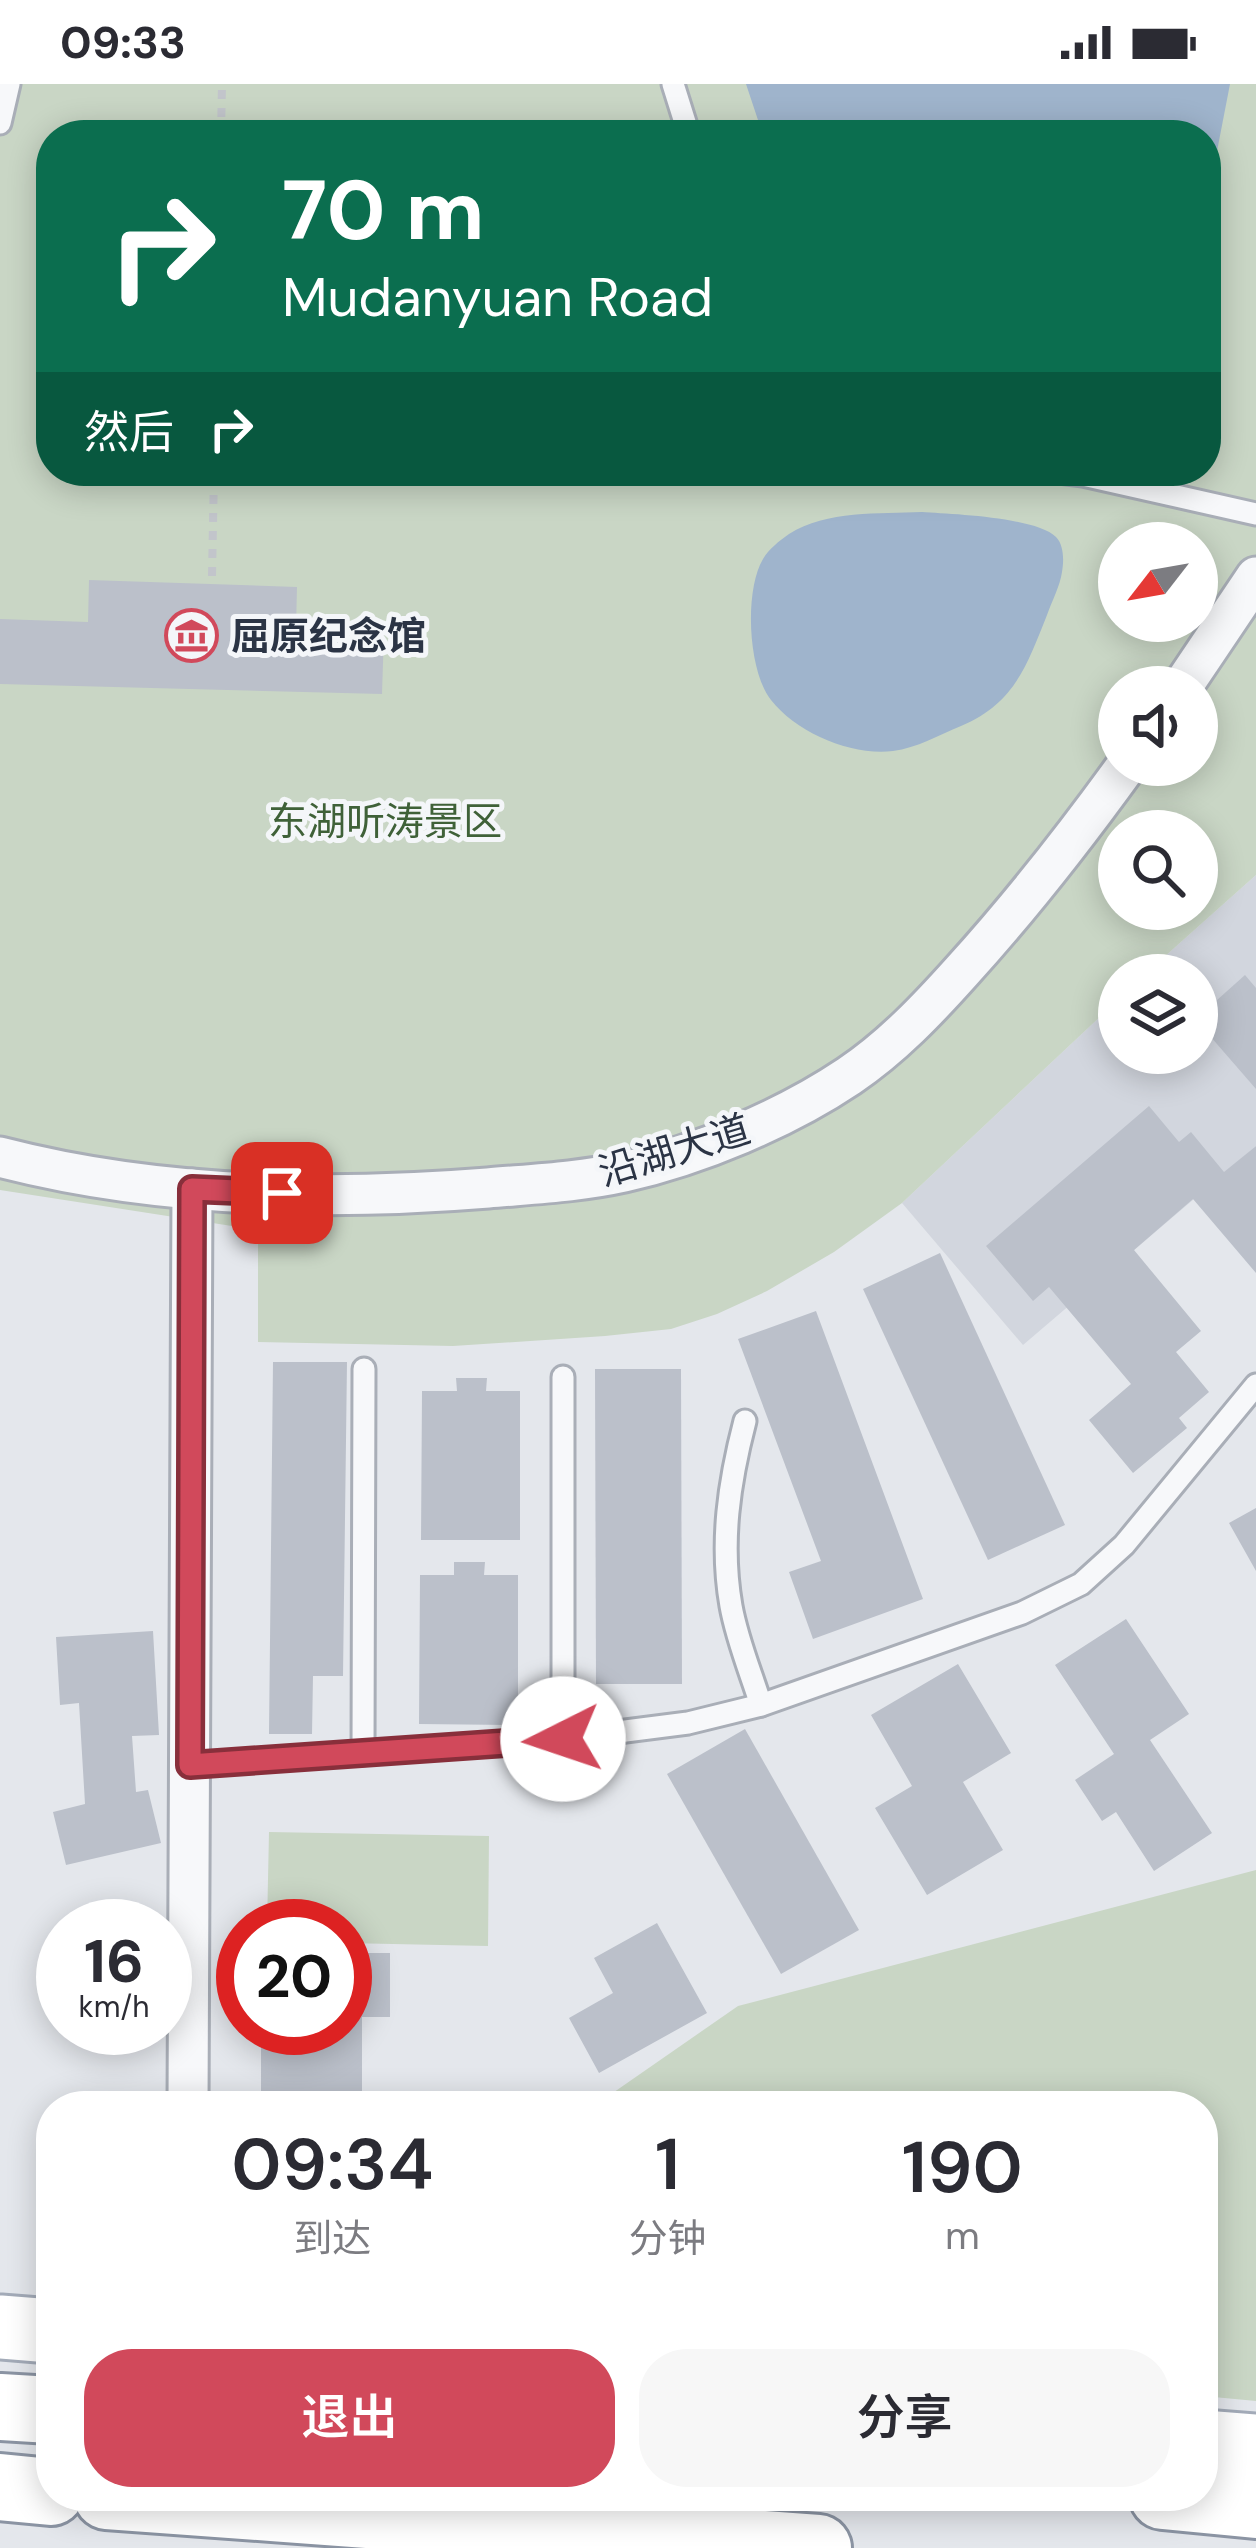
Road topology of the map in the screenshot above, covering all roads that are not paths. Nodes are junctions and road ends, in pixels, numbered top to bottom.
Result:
1 (9, 84) edge
2 (674, 84) edge
3 (685, 120) edge
4 (0, 123) edge
5 (1132, 486) edge
6 (1256, 514) edge
7 (1256, 577) edge
8 (1196, 666) edge
9 (1110, 786) edge
10 (0, 1156) edge
11 (192, 1189) junction
12 (364, 1369) dead end
13 (563, 1377) dead end
14 (1256, 1385) edge
15 (745, 1421) dead end
16 (761, 1705) junction
17 (563, 1739) junction
18 (363, 1754) junction
19 (190, 1765) junction
20 (188, 2091) edge
21 (0, 2327) edge
22 (36, 2330) edge
23 (0, 2407) edge
24 (36, 2409) edge
25 (1218, 2443) edge
26 (1256, 2446) edge
27 (0, 2487) edge
28 (36, 2491) edge
29 (1218, 2501) edge
30 (1256, 2504) edge
31 (311, 2511) edge
32 (818, 2548) edge

1 - 4 lane
2 - 3 lane
5 - 6 lane
7 - 8 street
9 - 11 street, 沿湖大道
10 - 11 street, 沿湖大道
11 - 19 street
12 - 18 lane
13 - 17 lane
14 - 16 lane
15 - 16 lane
16 - 17 lane
17 - 18 lane
18 - 19 lane
19 - 20 street
21 - 22 main road
23 - 24 highway
25 - 26 main road
27 - 28 highway
29 - 30 highway
31 - 32 highway

